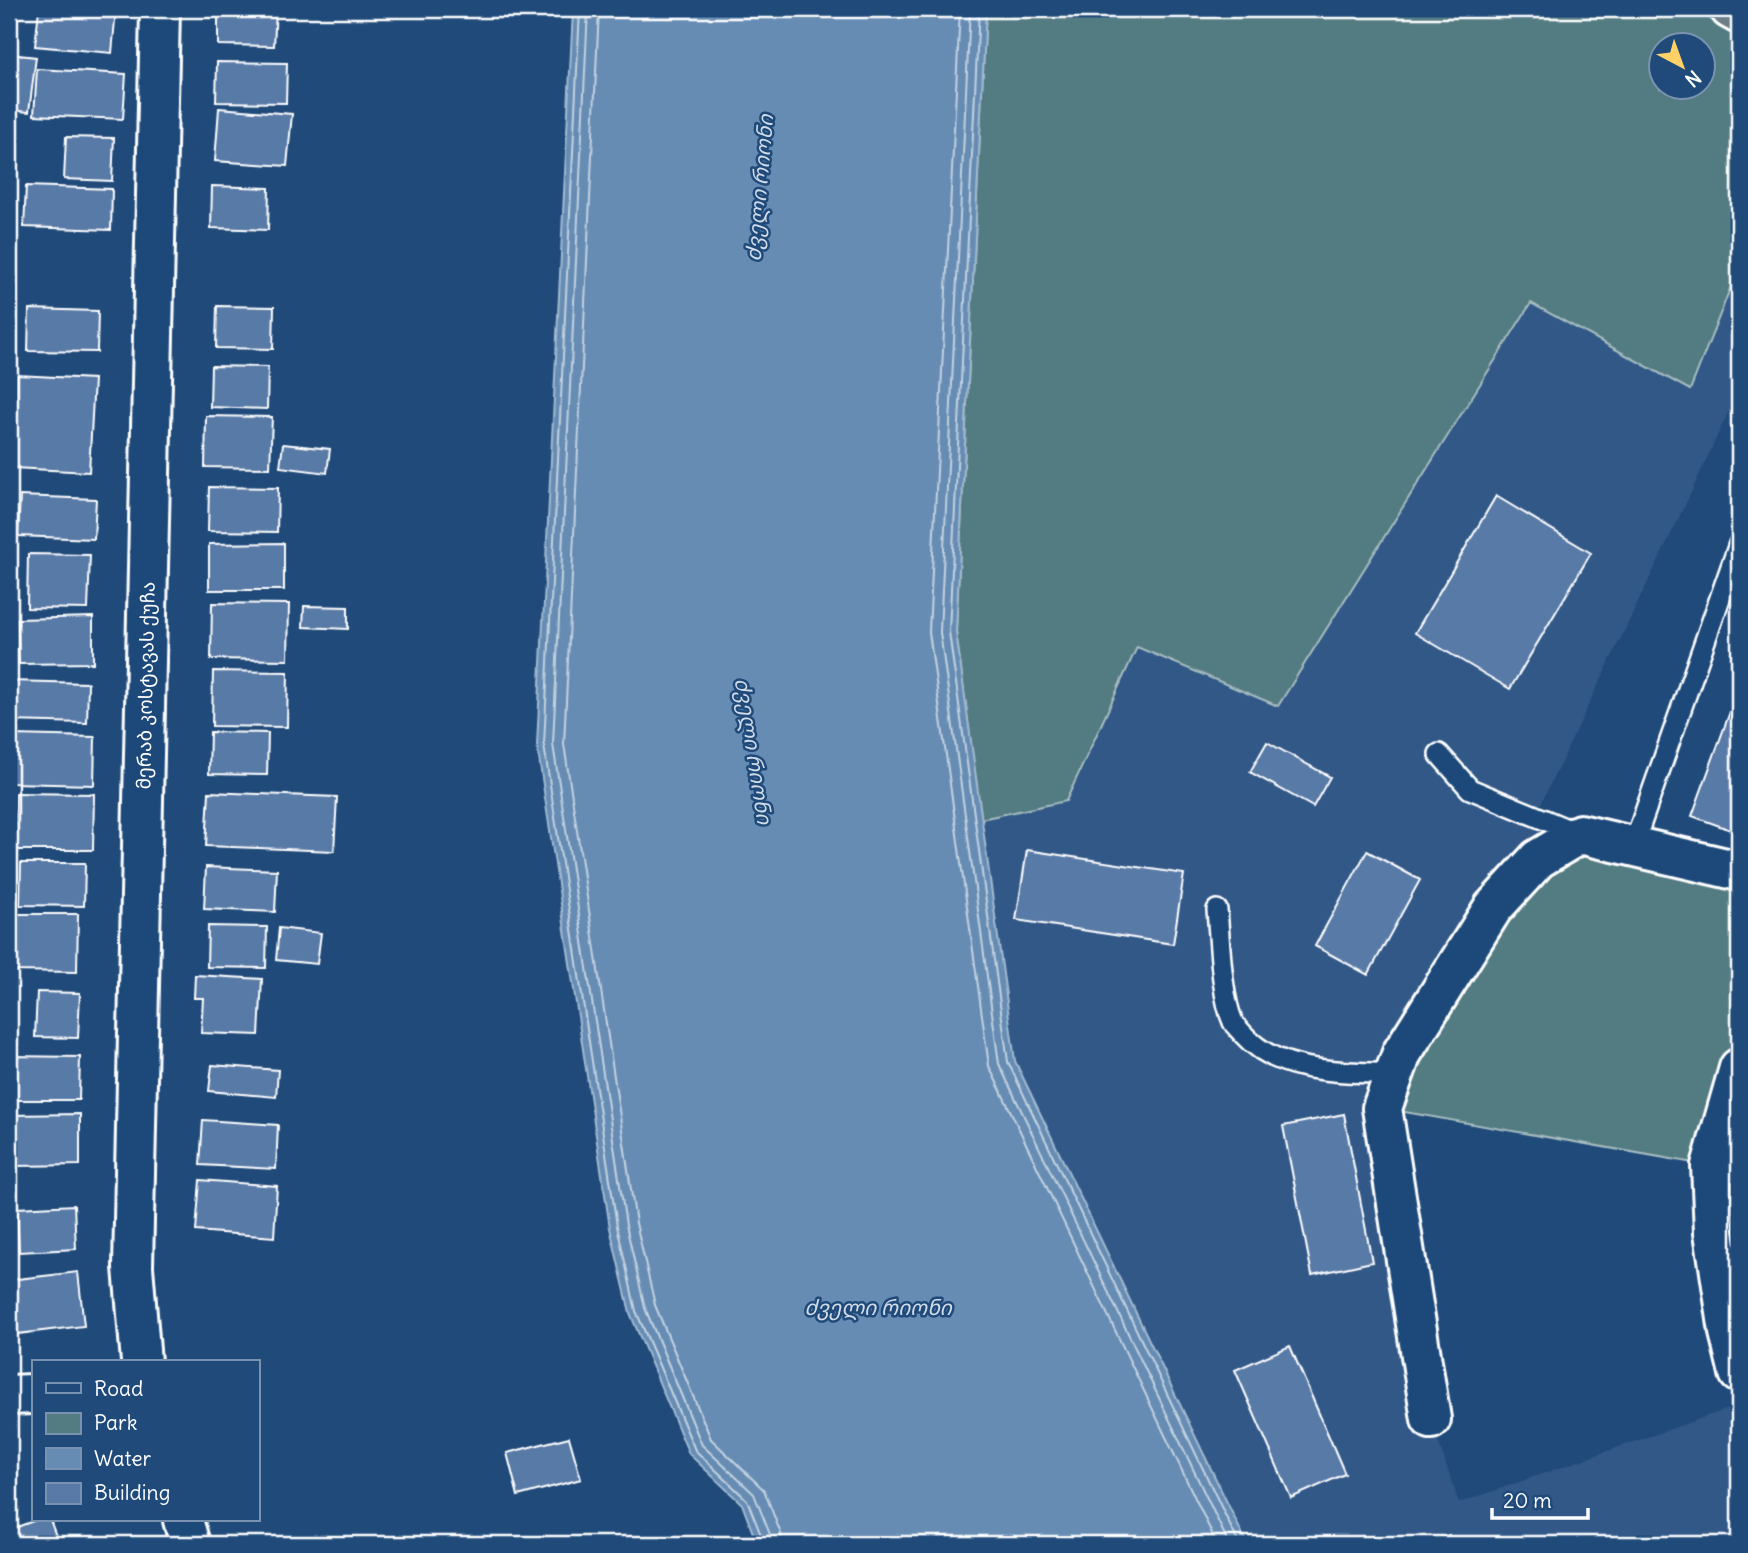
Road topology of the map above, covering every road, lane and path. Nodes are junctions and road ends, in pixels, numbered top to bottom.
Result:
1 (160, 9) edge
2 (1730, 9) edge
3 (1739, 14) edge
4 (1739, 544) edge
5 (1439, 754) dead end
6 (1580, 834) junction
7 (1633, 846) junction
8 (1739, 871) edge
9 (1217, 910) dead end
10 (1739, 1068) edge
11 (1394, 1074) junction
12 (1725, 1169) edge
13 (141, 1360) edge
14 (1739, 1373) edge
15 (32, 1394) edge
16 (9, 1395) edge
17 (1431, 1419) dead end
18 (184, 1522) edge
19 (190, 1544) edge

1 - 13 street, მერაბ კოსტავას ქუჩა
2 - 3 highway
4 - 7 lane
5 - 6 lane
6 - 7 street
6 - 11 street
7 - 8 street
9 - 11 lane
10 - 12 street
11 - 17 street
12 - 14 street
15 - 16 street
18 - 19 street

